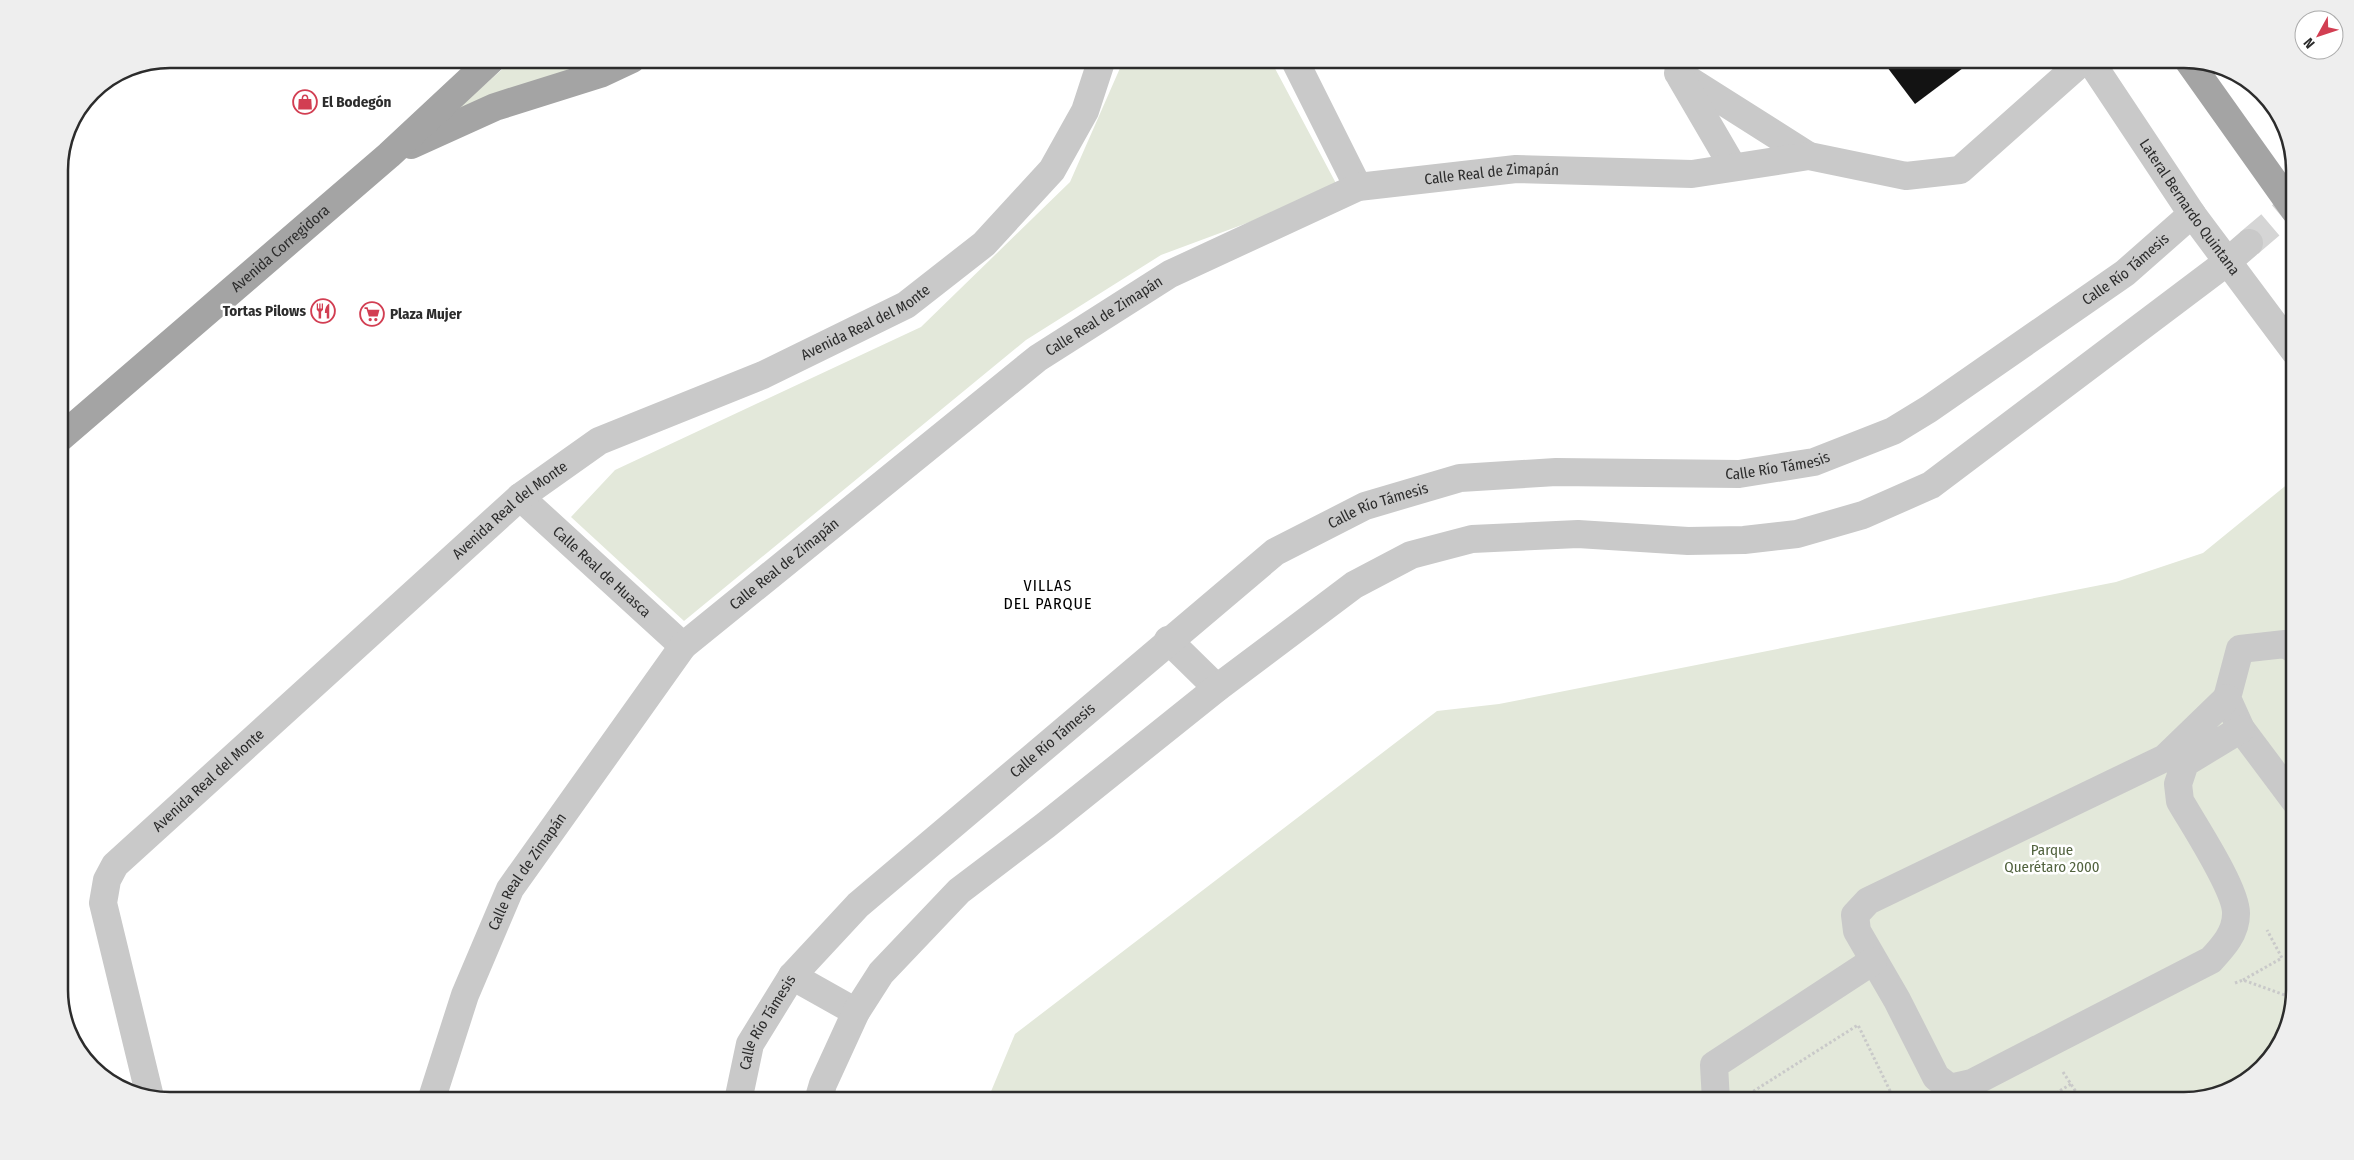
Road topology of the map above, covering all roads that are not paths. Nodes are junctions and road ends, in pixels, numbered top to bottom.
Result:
1 (482, 68) edge
2 (591, 68) edge
3 (613, 68) edge
4 (1099, 68) edge
5 (1298, 68) edge
6 (1674, 68) edge
7 (1676, 68) edge
8 (2077, 68) edge
9 (2093, 68) edge
10 (2193, 68) edge
11 (600, 74) junction
12 (389, 154) junction
13 (1808, 156) junction
14 (1733, 167) junction
15 (1358, 187) junction
16 (2286, 198) edge
17 (2192, 214) junction
18 (2249, 243) tunnel mouth
19 (2227, 262) junction
20 (2286, 340) edge
21 (68, 430) edge
22 (520, 498) junction
23 (1168, 640) junction
24 (2286, 645) edge
25 (683, 646) junction
26 (1217, 688) junction
27 (2227, 698) junction
28 (2241, 729) junction
29 (2286, 789) edge
30 (1873, 961) junction
31 (792, 976) junction
32 (856, 1012) junction
33 (148, 1091) edge
34 (434, 1092) edge
35 (740, 1092) edge
36 (822, 1092) edge
37 (1716, 1092) edge

1 - 12 main road, Avenida Corregidora
2 - 11 main road
3 - 11 main road, Avenida Corregidora
4 - 22 street, Avenida Real del Monte
5 - 15 street
6 - 14 street
7 - 13 street
8 - 13 street, Calle Real de Zimapán
9 - 17 street, Lateral Bernardo Quintana
10 - 16 main road
11 - 12 main road, Avenida Corregidora
12 - 21 main road, Avenida Corregidora
13 - 14 street, Calle Real de Zimapán
14 - 15 street, Calle Real de Zimapán
15 - 25 street, Calle Real de Zimapán
17 - 19 street, Lateral Bernardo Quintana
17 - 23 street, Calle Río Támesis
18 - 19 street
19 - 20 street, Lateral Bernardo Quintana
19 - 26 street
22 - 25 street, Calle Real de Huasca
22 - 33 street, Avenida Real del Monte
23 - 26 street
23 - 31 street, Calle Río Támesis
24 - 27 street
25 - 34 street, Calle Real de Zimapán
26 - 32 street
27 - 28 street
27 - 30 street
28 - 29 street
28 - 30 street
30 - 37 street
31 - 32 street
31 - 35 street, Calle Río Támesis
32 - 36 street

